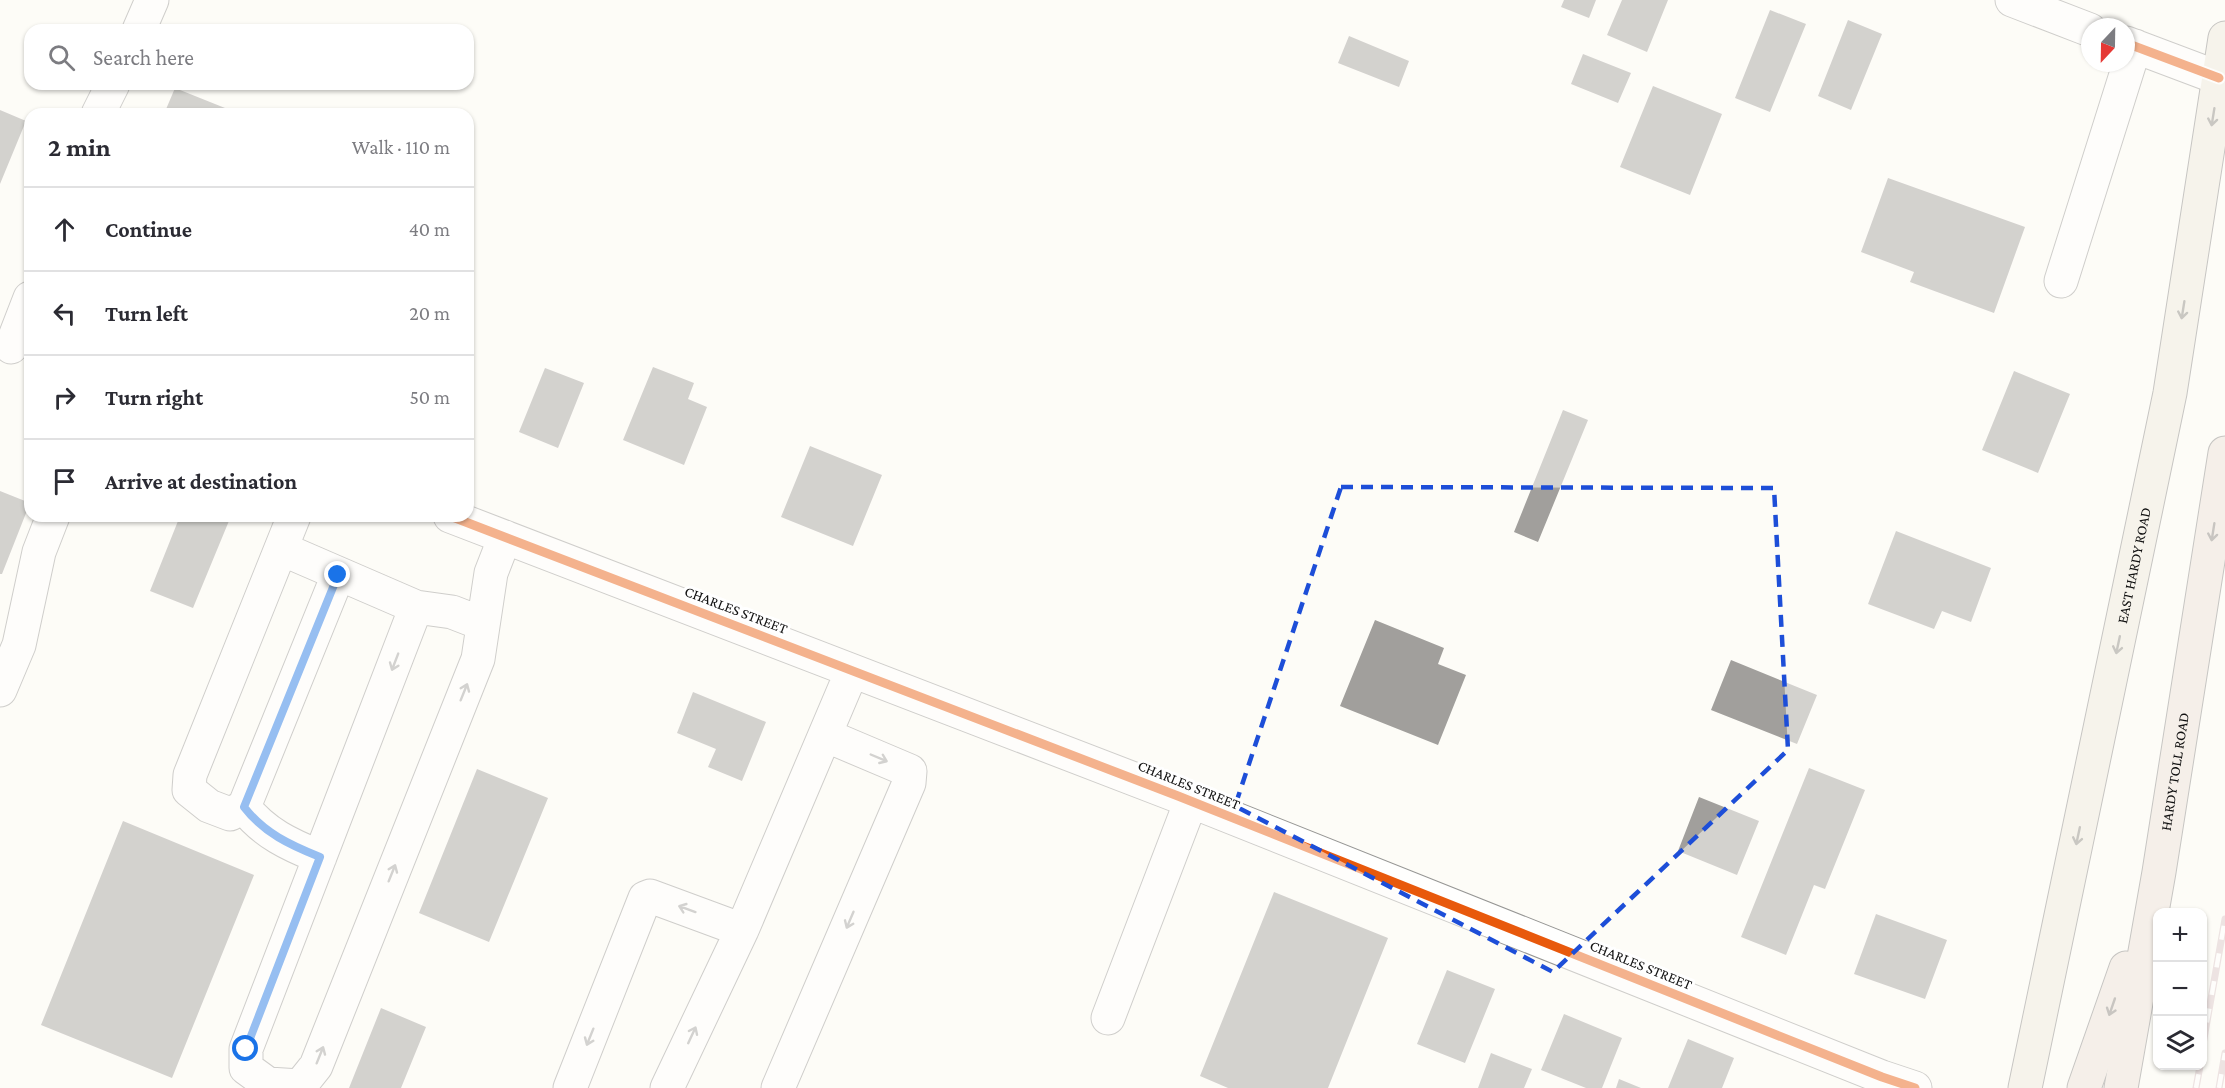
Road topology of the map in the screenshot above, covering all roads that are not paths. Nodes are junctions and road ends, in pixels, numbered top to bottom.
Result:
1 (152, 0) edge
2 (2012, 0) edge
3 (142, 24) edge
4 (2081, 27) edge
5 (2225, 38) edge
6 (2135, 47) edge
7 (2122, 72) edge
8 (2218, 78) junction
9 (110, 90) edge
10 (101, 108) edge
11 (2061, 281) dead end
12 (24, 317) edge
13 (14, 348) edge
14 (2225, 453) edge
15 (51, 522) edge
16 (292, 522) edge
17 (466, 522) edge
18 (505, 537) junction
19 (282, 549) junction
20 (338, 575) junction
21 (416, 608) junction
22 (483, 624) junction
23 (852, 670) junction
24 (0, 690) edge
25 (825, 735) junction
26 (1191, 801) junction
27 (244, 807) junction
28 (320, 857) junction
29 (2159, 872) junction
30 (742, 930) junction
31 (1108, 1018) dead end
32 (570, 1088) edge
33 (666, 1088) edge
34 (778, 1088) edge
35 (1915, 1088) edge
36 (2025, 1088) edge
37 (2084, 1088) edge
38 (2121, 1088) edge

1 - 3 street
2 - 4 street
5 - 8 main road, EAST HARDY ROAD
6 - 8 street
7 - 11 street
8 -> 36 main road, EAST HARDY ROAD
9 - 10 street
12 - 13 street
14 -> 29 highway, HARDY TOLL ROAD
15 - 24 street
16 - 19 street
17 - 18 street, CHARLES STREET
18 - 22 street
18 - 23 street, CHARLES STREET
19 - 20 street
19 - 27 street
20 - 21 street
20 - 27 street
21 - 22 street
21 -> 28 street
28 -> 22 street
23 - 25 street
23 - 26 street, CHARLES STREET
25 - 30 street
25 -> 34 street
26 - 31 street
26 - 35 street, CHARLES STREET
27 - 28 street
29 -> 37 highway
29 - 38 highway, HARDY TOLL ROAD
30 -> 32 street
33 -> 30 street

